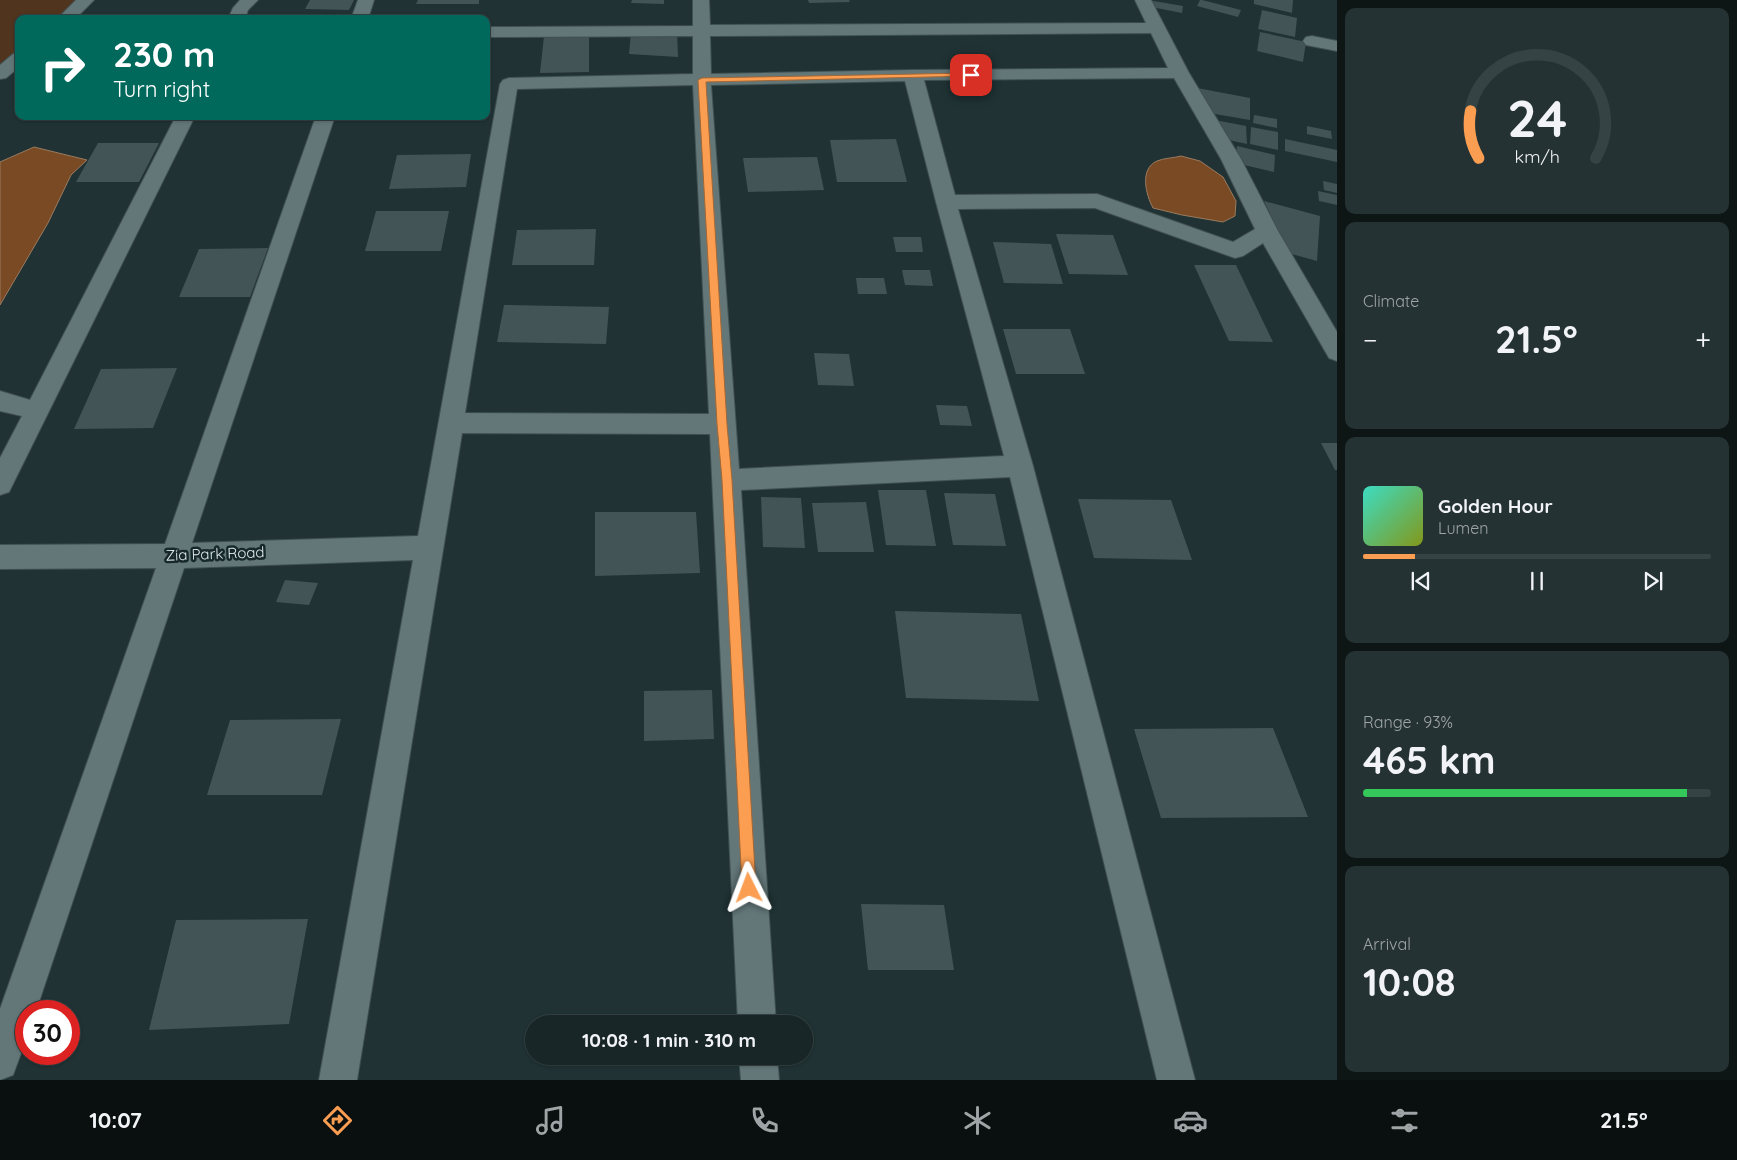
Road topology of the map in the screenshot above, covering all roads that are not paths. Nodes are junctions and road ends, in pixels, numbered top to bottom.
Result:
1 (86, 0) edge
2 (250, 0) edge
3 (366, 0) edge
4 (701, 0) edge
5 (1143, 0) edge
6 (69, 15) edge
7 (238, 15) edge
8 (360, 15) edge
9 (1157, 28) junction
10 (700, 30) junction
11 (490, 32) edge
12 (1312, 41) dead end
13 (1337, 46) edge
14 (15, 61) edge
15 (1180, 73) junction
16 (0, 74) edge
17 (913, 75) junction
18 (702, 80) junction
19 (184, 120) edge
20 (325, 120) edge
21 (946, 202) junction
22 (1267, 231) junction
23 (1337, 352) edge
24 (0, 401) edge
25 (37, 410) junction
26 (451, 423) junction
27 (722, 424) junction
28 (1020, 466) junction
29 (727, 480) junction
30 (0, 484) edge
31 (430, 548) junction
32 (175, 556) junction
33 (0, 558) edge
34 (757, 1015) edge
35 (0, 1062) edge
36 (759, 1065) edge
37 (338, 1080) edge
38 (760, 1080) edge
39 (1176, 1080) edge

1 - 6 street
2 - 7 street
3 - 8 street
4 - 10 street
5 - 9 street
9 - 10 street
9 - 15 street
10 - 11 street
10 - 18 street
12 - 13 street
14 - 16 street
15 - 17 street
15 - 22 street
17 - 18 street
17 - 21 street
18 - 26 street
18 - 27 street
19 - 25 street
20 - 32 street
21 - 22 street
21 - 28 street
22 - 23 street
24 - 25 street
25 - 30 street
26 - 27 street
26 - 31 street
27 - 29 street
28 - 29 street
28 - 39 street
29 - 34 street
31 - 32 street, Zia Park Road
31 - 37 street
32 - 33 street, Zia Park Road
32 - 35 street
36 - 38 street

